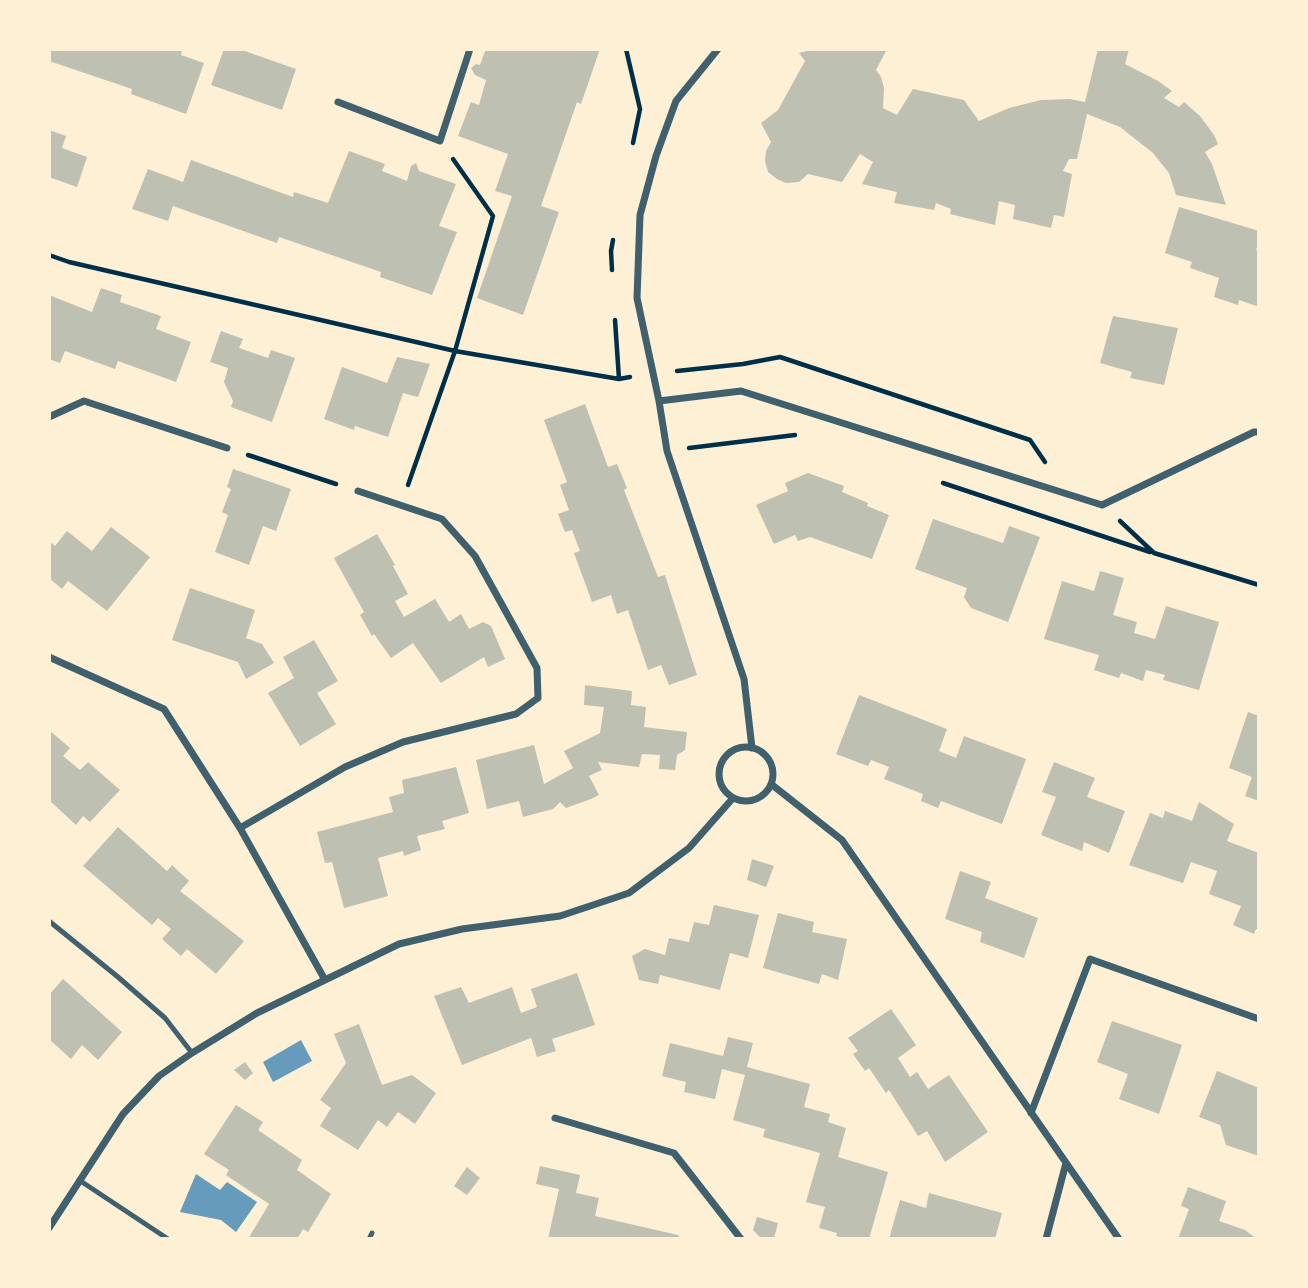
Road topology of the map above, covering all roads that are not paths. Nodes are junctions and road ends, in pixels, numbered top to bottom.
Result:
1 (470, 49) edge
2 (718, 49) edge
3 (338, 102) dead end
4 (659, 401) junction
5 (49, 417) edge
6 (1259, 432) edge
7 (227, 448) road end
8 (358, 491) road end
9 (49, 657) edge
10 (752, 748) junction
11 (771, 784) junction
12 (733, 798) junction
13 (240, 828) junction
14 (49, 921) edge
15 (325, 980) junction
16 (1259, 1019) edge
17 (192, 1053) junction
18 (1031, 1113) junction
19 (555, 1118) dead end
20 (1066, 1163) junction
21 (79, 1180) junction
22 (49, 1228) edge
23 (167, 1239) edge
24 (741, 1239) edge
25 (1046, 1239) edge
26 (1119, 1239) edge

1 - 3 street
2 - 4 street
4 - 6 street
4 - 10 street
5 - 7 street
8 - 13 street
9 - 13 street
10 - 11 street
10 - 12 street
11 - 12 street
11 - 18 street
12 - 15 street
13 - 15 street
14 - 17 lane
15 - 17 street
16 - 18 street
17 - 21 street
18 - 20 street
19 - 24 street
20 - 25 street
20 - 26 street
21 - 22 street
21 - 23 lane

